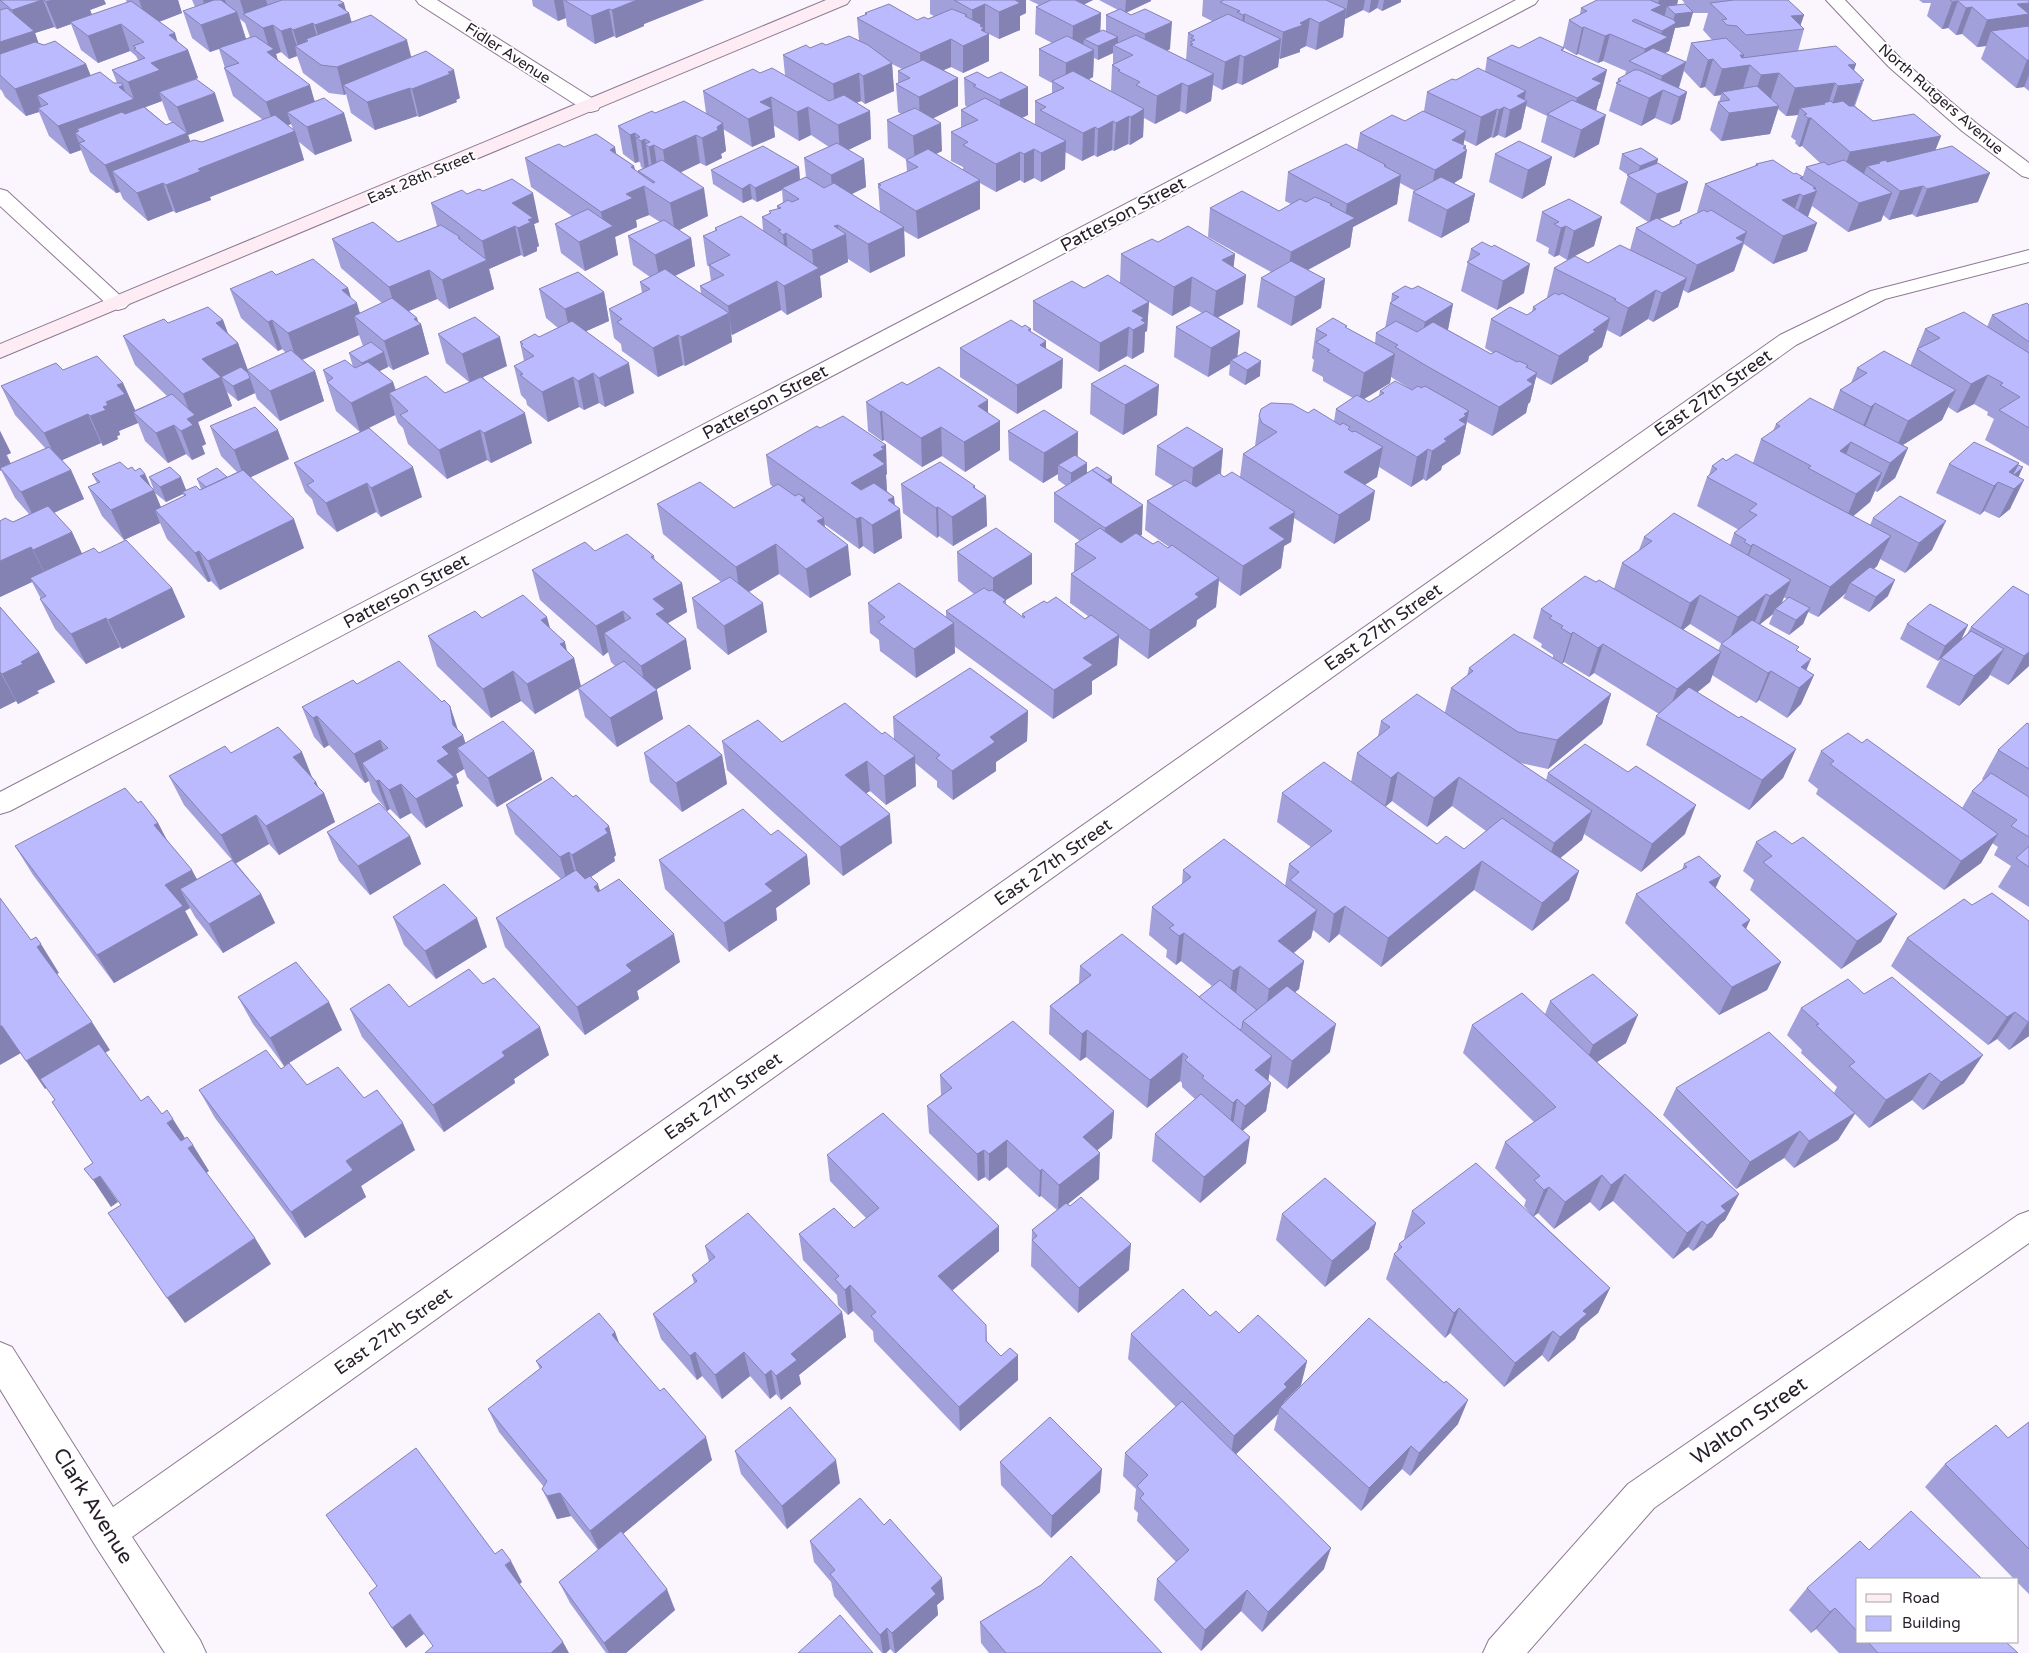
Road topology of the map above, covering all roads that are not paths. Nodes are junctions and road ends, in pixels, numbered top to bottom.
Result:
1 (425, 0) edge
2 (841, 0) edge
3 (1529, 0) edge
4 (1835, 0) edge
5 (591, 106) junction
6 (2029, 172) edge
7 (0, 195) edge
8 (2029, 256) edge
9 (118, 304) junction
10 (0, 352) edge
11 (0, 804) edge
12 (2029, 1225) edge
13 (0, 1358) edge
14 (108, 1532) junction
15 (187, 1653) edge
16 (1502, 1653) edge

1 - 5 street, Fidler Avenue
2 - 5 street, East 28th Street
3 - 11 street, Patterson Street
4 - 6 street, North Rutgers Avenue
5 - 9 street, East 28th Street
7 - 9 street
8 - 14 street, East 27th Street
9 - 10 street, East 28th Street
12 - 16 street, Walton Street
13 - 14 street, Clark Avenue
14 - 15 street, Clark Avenue

